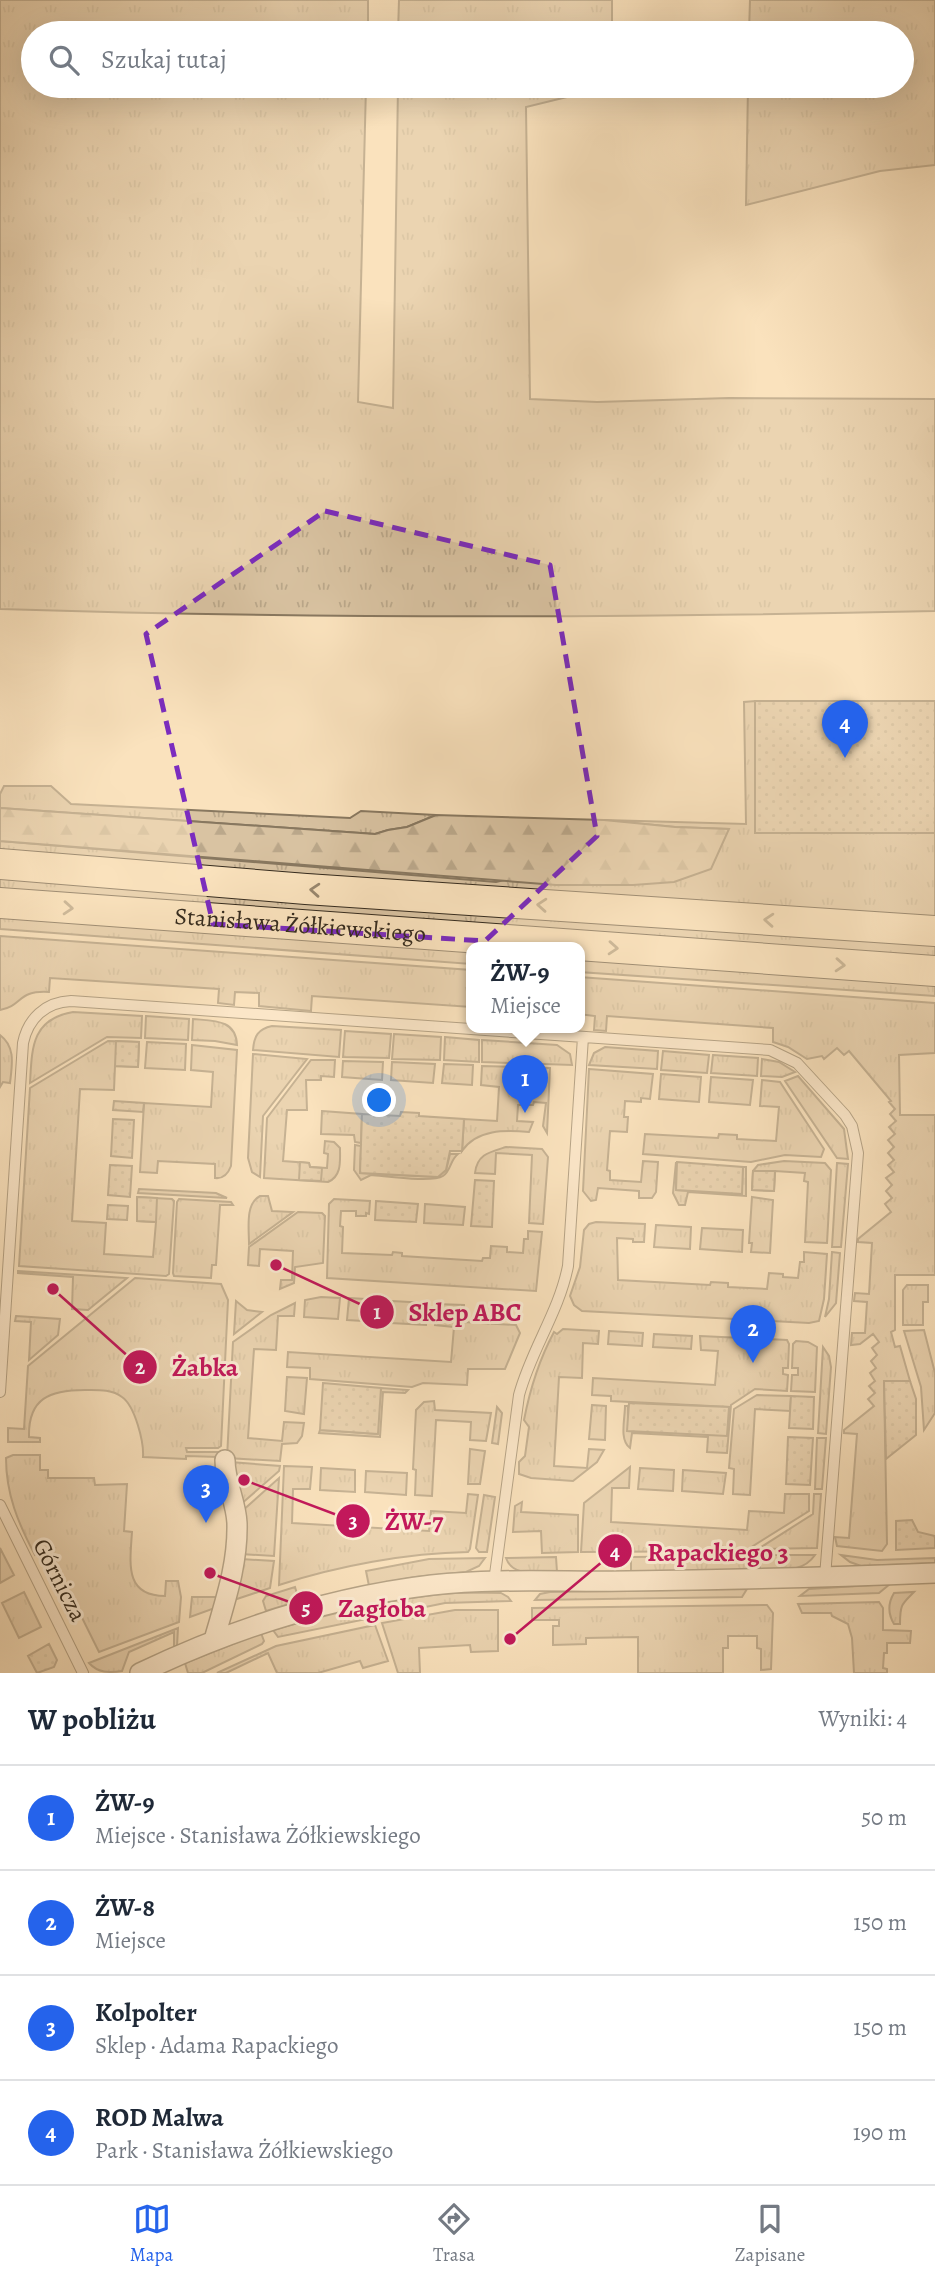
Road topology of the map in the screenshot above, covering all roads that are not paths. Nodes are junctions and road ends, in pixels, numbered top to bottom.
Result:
1 (0, 864) edge
2 (0, 903) edge
3 (935, 931) edge
4 (536, 942) edge
5 (585, 946) edge
6 (935, 971) edge
7 (466, 1029) edge
8 (526, 1033) edge
9 (583, 1037) junction
10 (0, 1392) edge
11 (225, 1460) dead end
12 (0, 1505) edge
13 (935, 1573) edge
14 (825, 1577) junction
15 (494, 1582) junction
16 (214, 1640) junction
17 (83, 1673) edge
18 (140, 1673) edge

3 -> 1 main road, Stanisława Żółkiewskiego
2 -> 4 main road, Stanisława Żółkiewskiego
5 -> 6 main road, Stanisława Żółkiewskiego
7 - 10 lane
8 - 9 lane
9 - 14 lane
9 - 15 lane
11 - 16 street
12 - 17 lane, Górnicza
13 - 14 street
14 - 15 street
15 - 16 street
16 - 18 street

